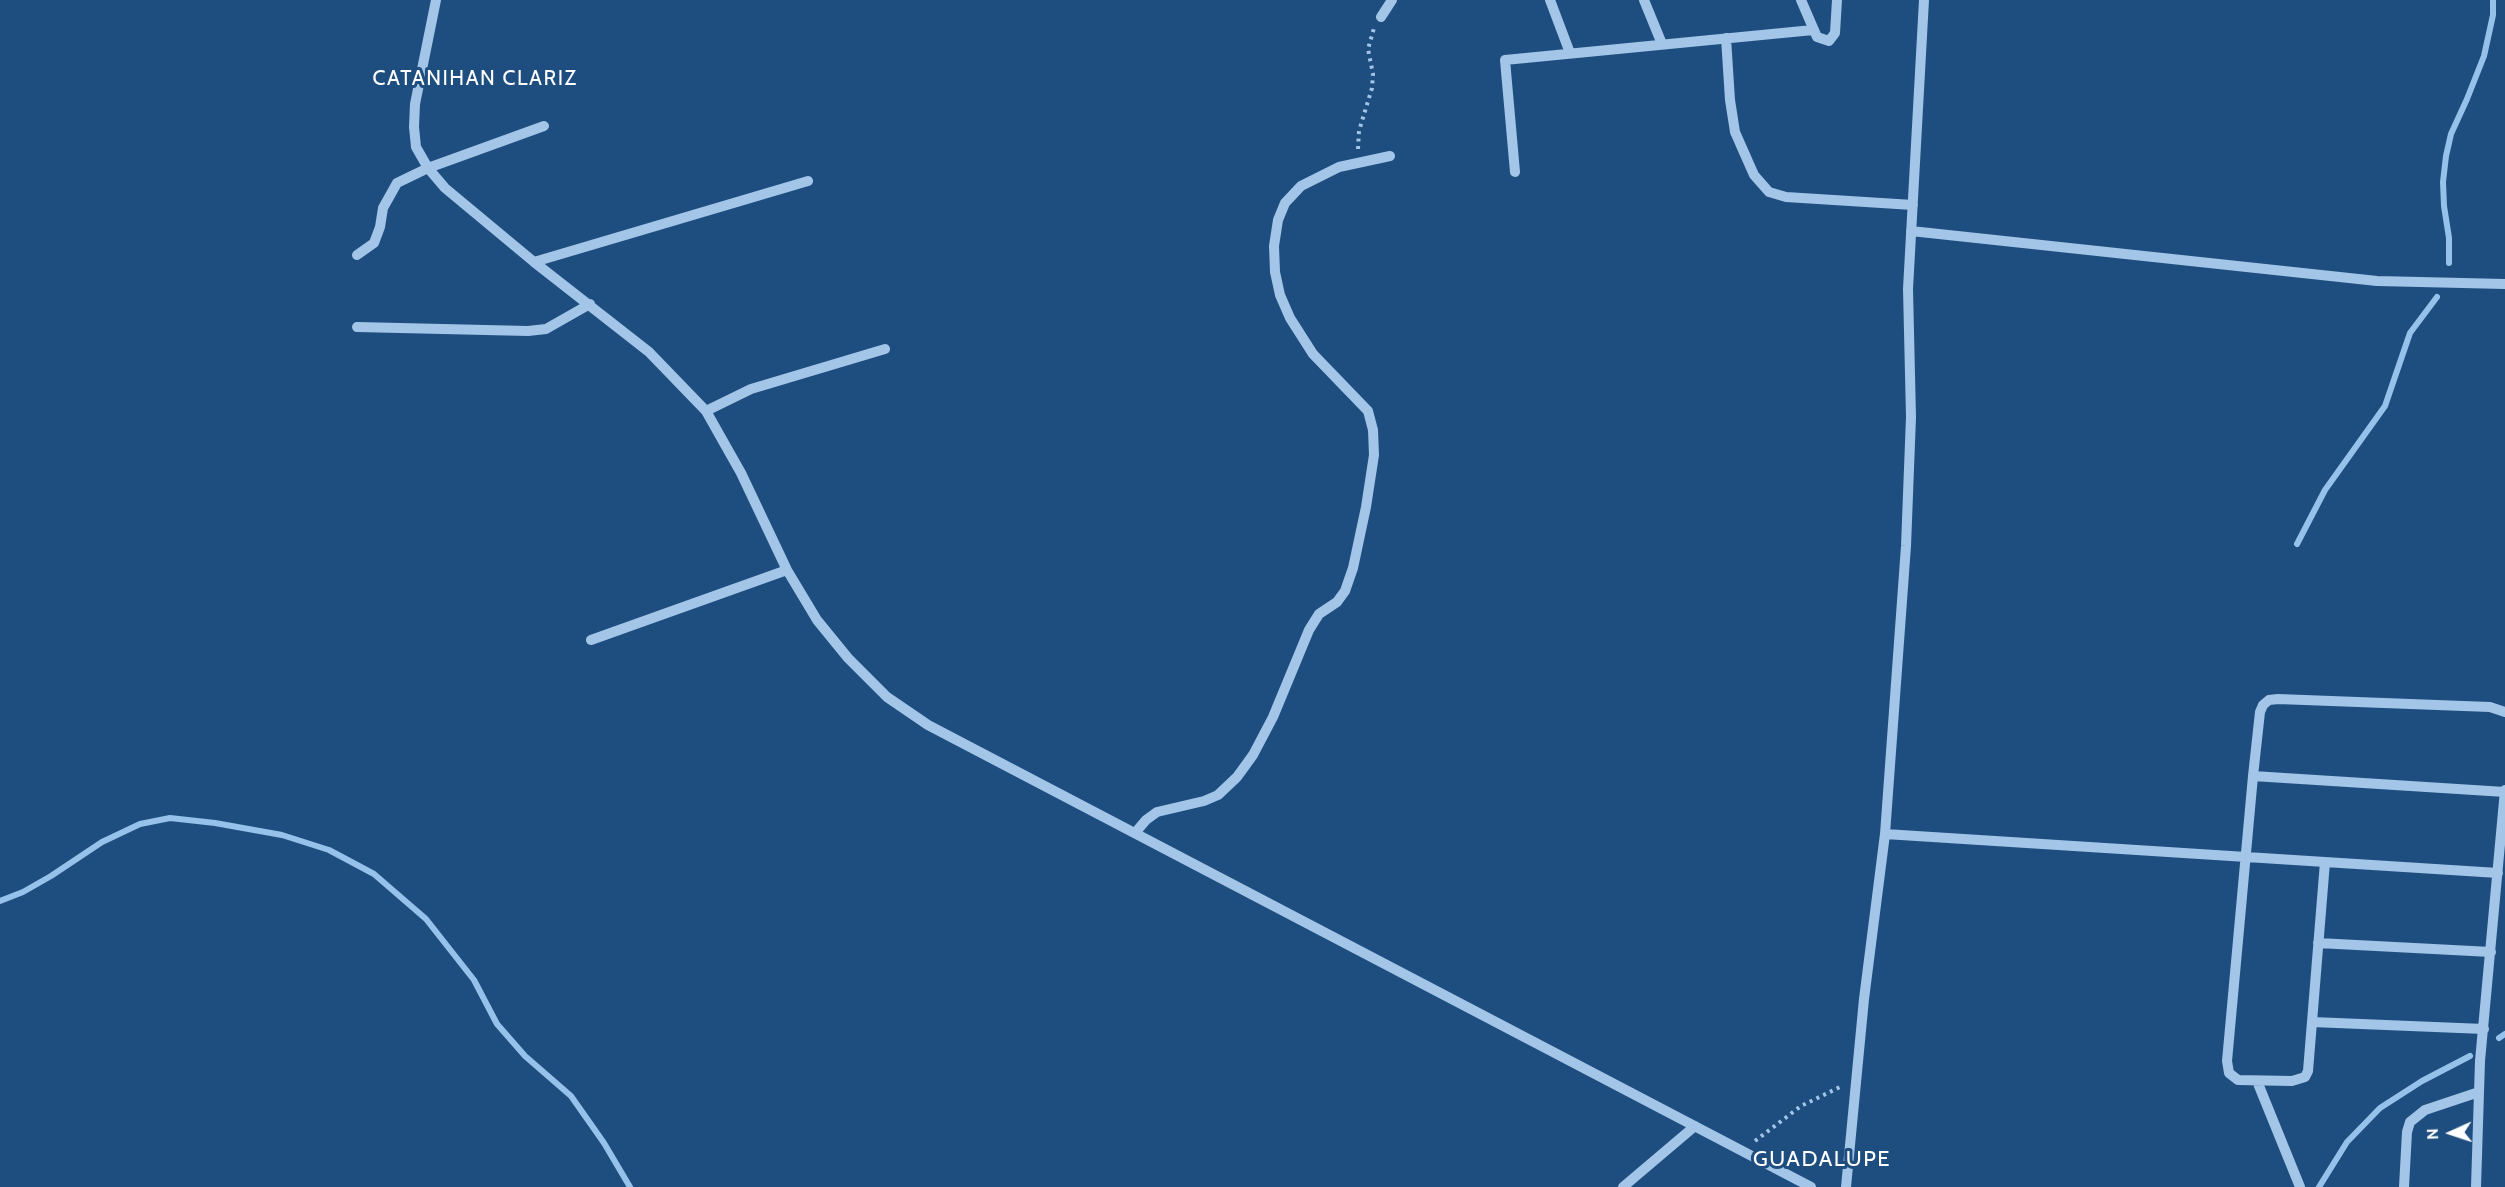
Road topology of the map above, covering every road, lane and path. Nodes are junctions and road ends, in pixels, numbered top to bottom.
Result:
1 (436, 0) edge
2 (1392, 0) edge
3 (1550, 0) edge
4 (1644, 0) edge
5 (1801, 0) edge
6 (1837, 0) edge
7 (1924, 0) edge
8 (1381, 17) joint
9 (1813, 30) junction
10 (1726, 38) junction
11 (1662, 44) junction
12 (1570, 53) junction
13 (544, 126) dead end
14 (1390, 156) dead end
15 (1359, 162) junction
16 (428, 168) junction
17 (1515, 172) dead end
18 (808, 181) dead end
19 (1913, 205) junction
20 (1911, 231) junction
21 (357, 255) dead end
22 (534, 262) junction
23 (2505, 284) edge
24 (590, 304) junction
25 (357, 327) dead end
26 (885, 349) dead end
27 (706, 411) junction
28 (788, 570) junction
29 (591, 640) dead end
30 (2505, 712) edge
31 (2253, 776) junction
32 (2505, 791) edge
33 (1135, 833) junction
34 (1885, 834) junction
35 (2245, 857) junction
36 (2325, 862) junction
37 (2498, 873) junction
38 (2318, 943) junction
39 (2491, 952) junction
40 (2312, 1022) junction
41 (2484, 1029) junction
42 (1856, 1080) junction
43 (2257, 1081) junction
44 (2479, 1092) junction
45 (1695, 1126) junction
46 (1743, 1151) junction
47 (1623, 1187) edge
48 (1811, 1187) edge
49 (1846, 1187) edge
50 (2300, 1187) edge
51 (2404, 1187) edge
52 (2476, 1187) edge

1 - 16 street
2 - 8 street
3 - 12 street
4 - 11 street
5 - 9 street
6 - 9 street
7 - 19 street
8 - 15 path
9 - 10 street
10 - 11 street
10 - 19 street
11 - 12 street
12 - 17 street
13 - 16 street
14 - 15 street
15 - 33 street
16 - 21 street
16 - 22 street
18 - 22 street
19 - 20 street
20 - 23 street
20 - 34 street
22 - 24 street
24 - 25 street
24 - 27 street
26 - 27 street
27 - 28 street
28 - 29 street
28 - 33 street
30 - 31 street
31 - 32 street
31 - 35 street
32 - 37 street
33 - 45 street
34 - 35 street
34 - 42 street
35 - 36 street
35 - 43 street
36 - 37 street
36 - 38 street
37 - 39 street
38 - 39 street
38 - 40 street
39 - 41 street
40 - 41 street
40 - 43 street
41 - 44 street
42 - 46 path
42 - 49 street
43 - 50 street
44 - 51 street
44 - 52 street
45 - 46 street
45 - 47 street
46 - 48 street

